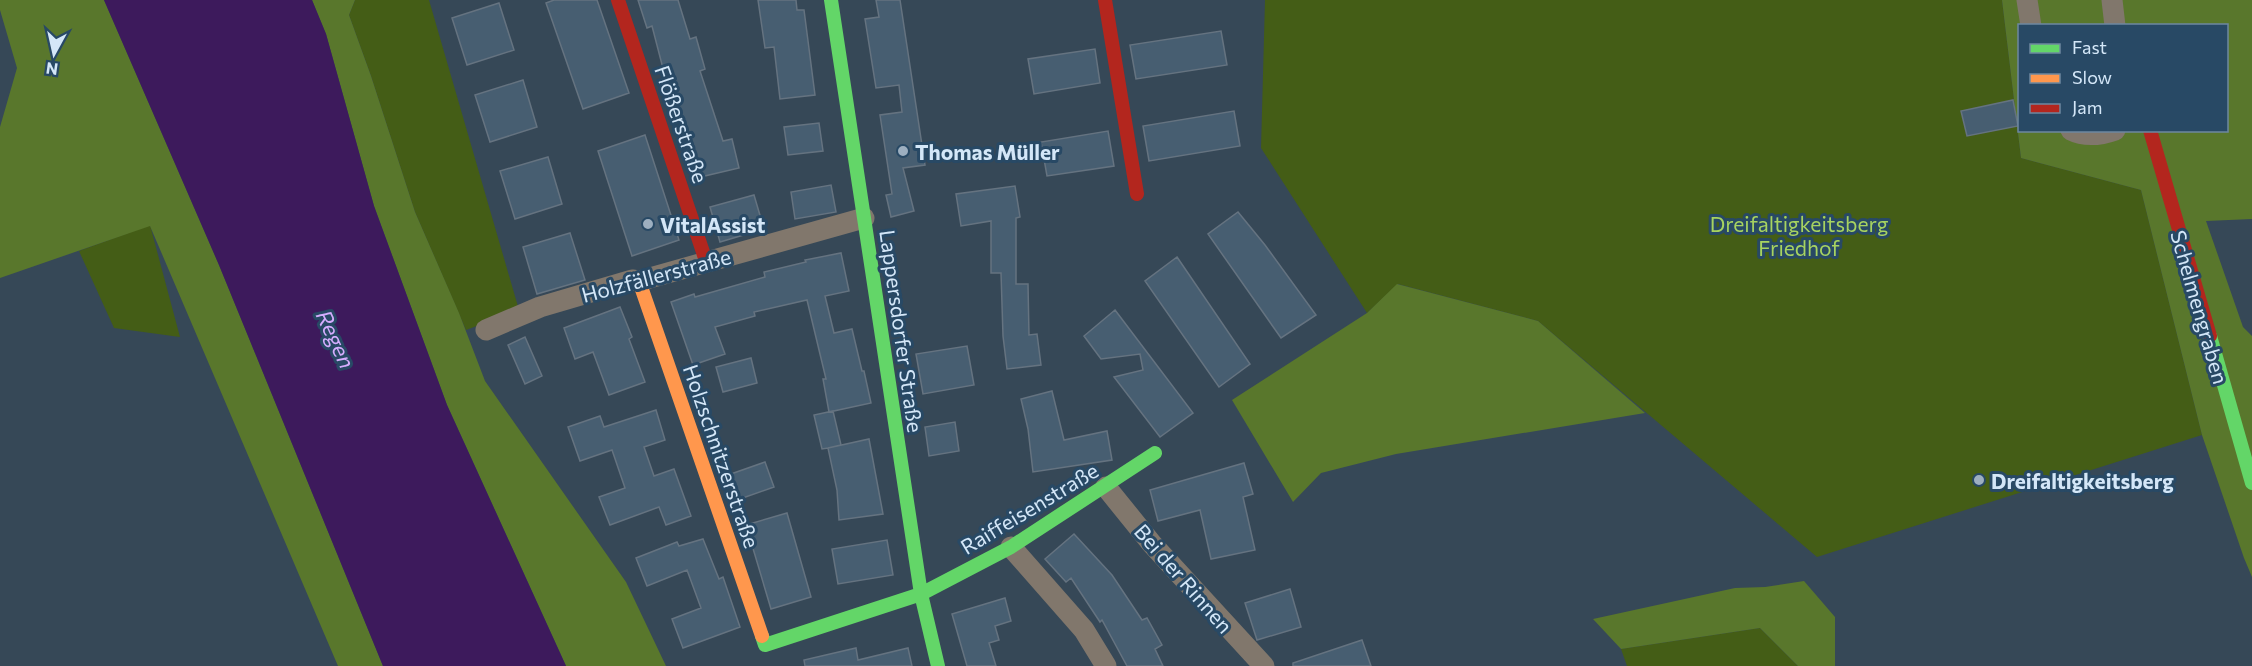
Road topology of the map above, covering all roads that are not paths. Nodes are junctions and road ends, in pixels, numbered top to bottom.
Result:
1 (618, 0) edge
2 (831, 0) edge
3 (1105, 0) edge
4 (2027, 0) edge
5 (2112, 0) edge
6 (2031, 24) edge
7 (2115, 24) edge
8 (2075, 132) edge
9 (2110, 132) edge
10 (2151, 132) edge
11 (1137, 194) dead end
12 (864, 218) junction
13 (706, 261) junction
14 (639, 280) junction
15 (486, 330) dead end
16 (1155, 453) dead end
17 (2252, 483) edge
18 (1106, 487) junction
19 (1011, 548) junction
20 (921, 594) junction
21 (765, 645) joint
22 (938, 666) edge
23 (1106, 666) edge
24 (1264, 666) edge

1 - 13 street, Flößerstraße
2 - 12 street, Lappersdorfer Straße
3 - 11 street
4 - 6 street
5 - 7 street
8 - 9 street
10 - 17 street, Schelmengraben
12 - 13 street, Holzfällerstraße
12 - 20 street, Lappersdorfer Straße
13 - 14 street, Holzfällerstraße
14 - 15 street, Holzfällerstraße
14 - 21 street, Holzschnitzerstraße
16 - 18 street, Raiffeisenstraße
18 - 19 street, Raiffeisenstraße
18 - 24 street, Bei der Rinnen
19 - 20 street, Raiffeisenstraße
19 - 23 street
20 - 21 street, Raiffeisenstraße
20 - 22 street, Lappersdorfer Straße

